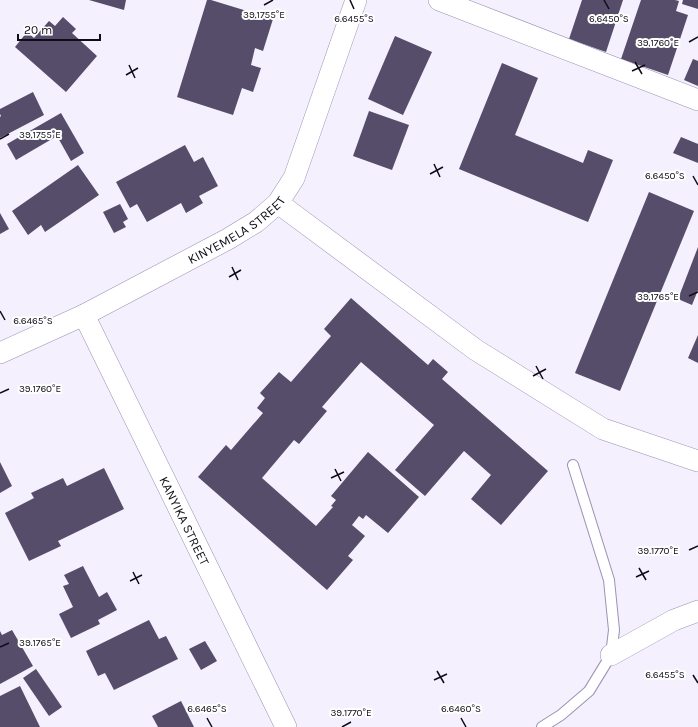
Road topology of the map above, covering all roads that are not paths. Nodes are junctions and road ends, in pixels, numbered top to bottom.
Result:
1 (356, 0) edge
2 (439, 0) edge
3 (698, 100) edge
4 (278, 203) junction
5 (84, 315) junction
6 (0, 354) edge
7 (698, 461) edge
8 (573, 465) dead end
9 (698, 611) edge
10 (611, 655) junction
11 (286, 727) edge
12 (542, 727) edge

1 - 4 street, KINYEMELA STREET
2 - 3 street
4 - 5 street, KINYEMELA STREET
4 - 7 street
5 - 6 street, KINYEMELA STREET
5 - 11 street, KANYIKA STREET
8 - 10 lane
9 - 10 street
10 - 12 lane

